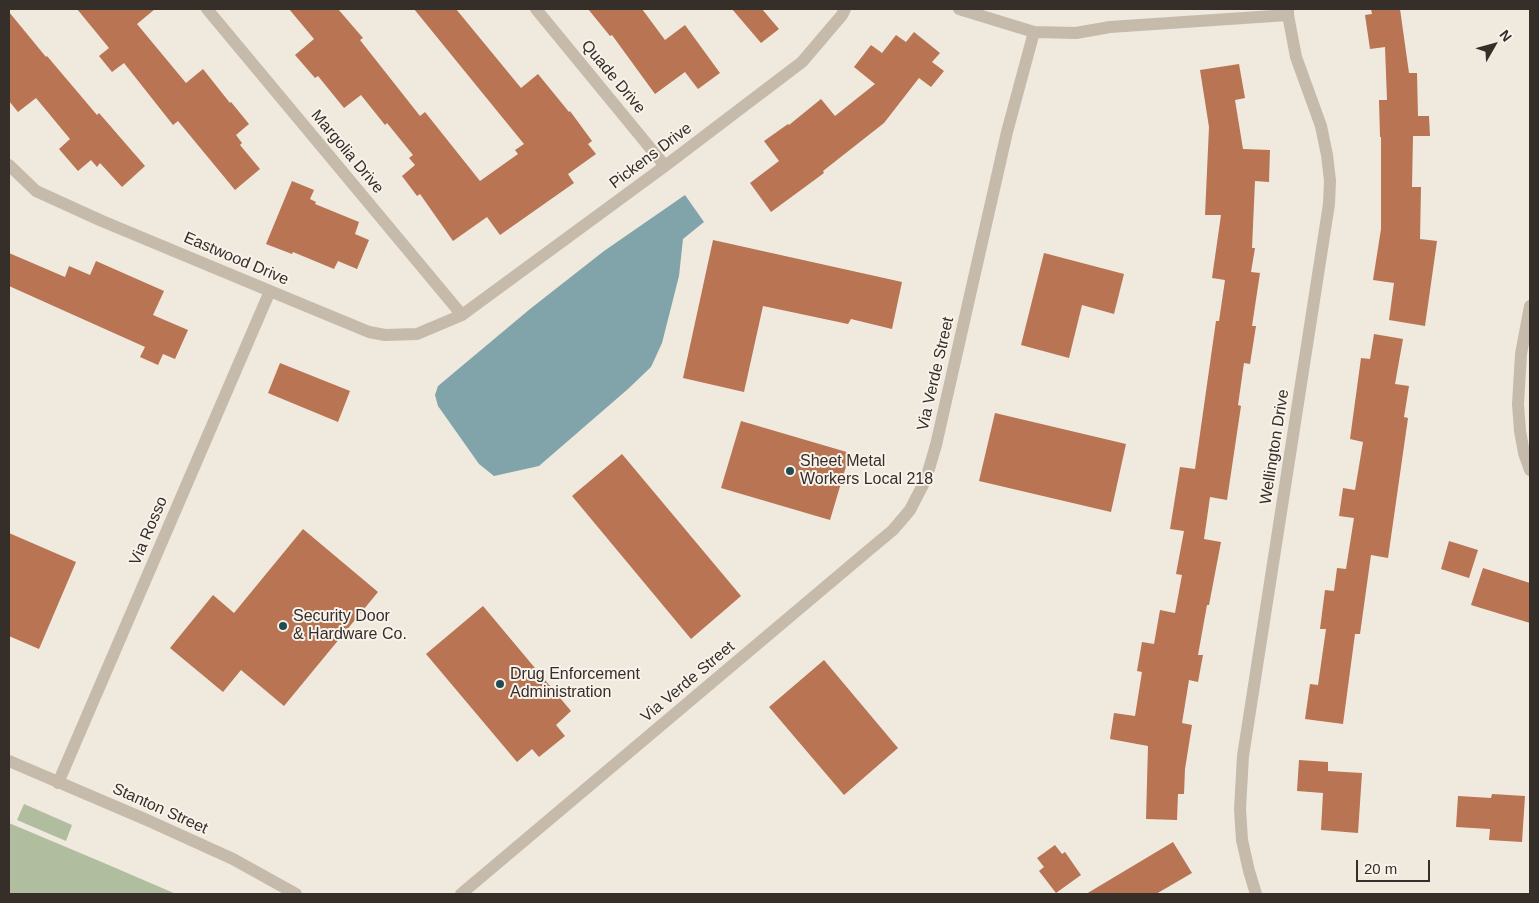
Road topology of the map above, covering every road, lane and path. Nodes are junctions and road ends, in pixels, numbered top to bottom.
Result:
1 (207, 9) edge
2 (536, 9) edge
3 (845, 9) edge
4 (959, 9) edge
5 (1288, 12) edge
6 (1034, 32) junction
7 (9, 166) edge
8 (665, 166) junction
9 (270, 291) junction
10 (1530, 306) edge
11 (462, 315) junction
12 (1530, 470) edge
13 (9, 761) edge
14 (58, 783) junction
15 (296, 894) edge
16 (461, 894) edge
17 (1256, 894) edge

1 - 11 street, Margolia Drive
2 - 8 street, Quade Drive
3 - 8 street, Pickens Drive
4 - 6 street
5 - 6 street
5 - 17 street, Wellington Drive
6 - 16 street, Via Verde Street
7 - 9 street, Eastwood Drive
8 - 11 street, Pickens Drive
9 - 11 street, Eastwood Drive
9 - 14 street, Via Rosso
10 - 12 street
13 - 14 street, Stanton Street
14 - 15 street, Stanton Street

